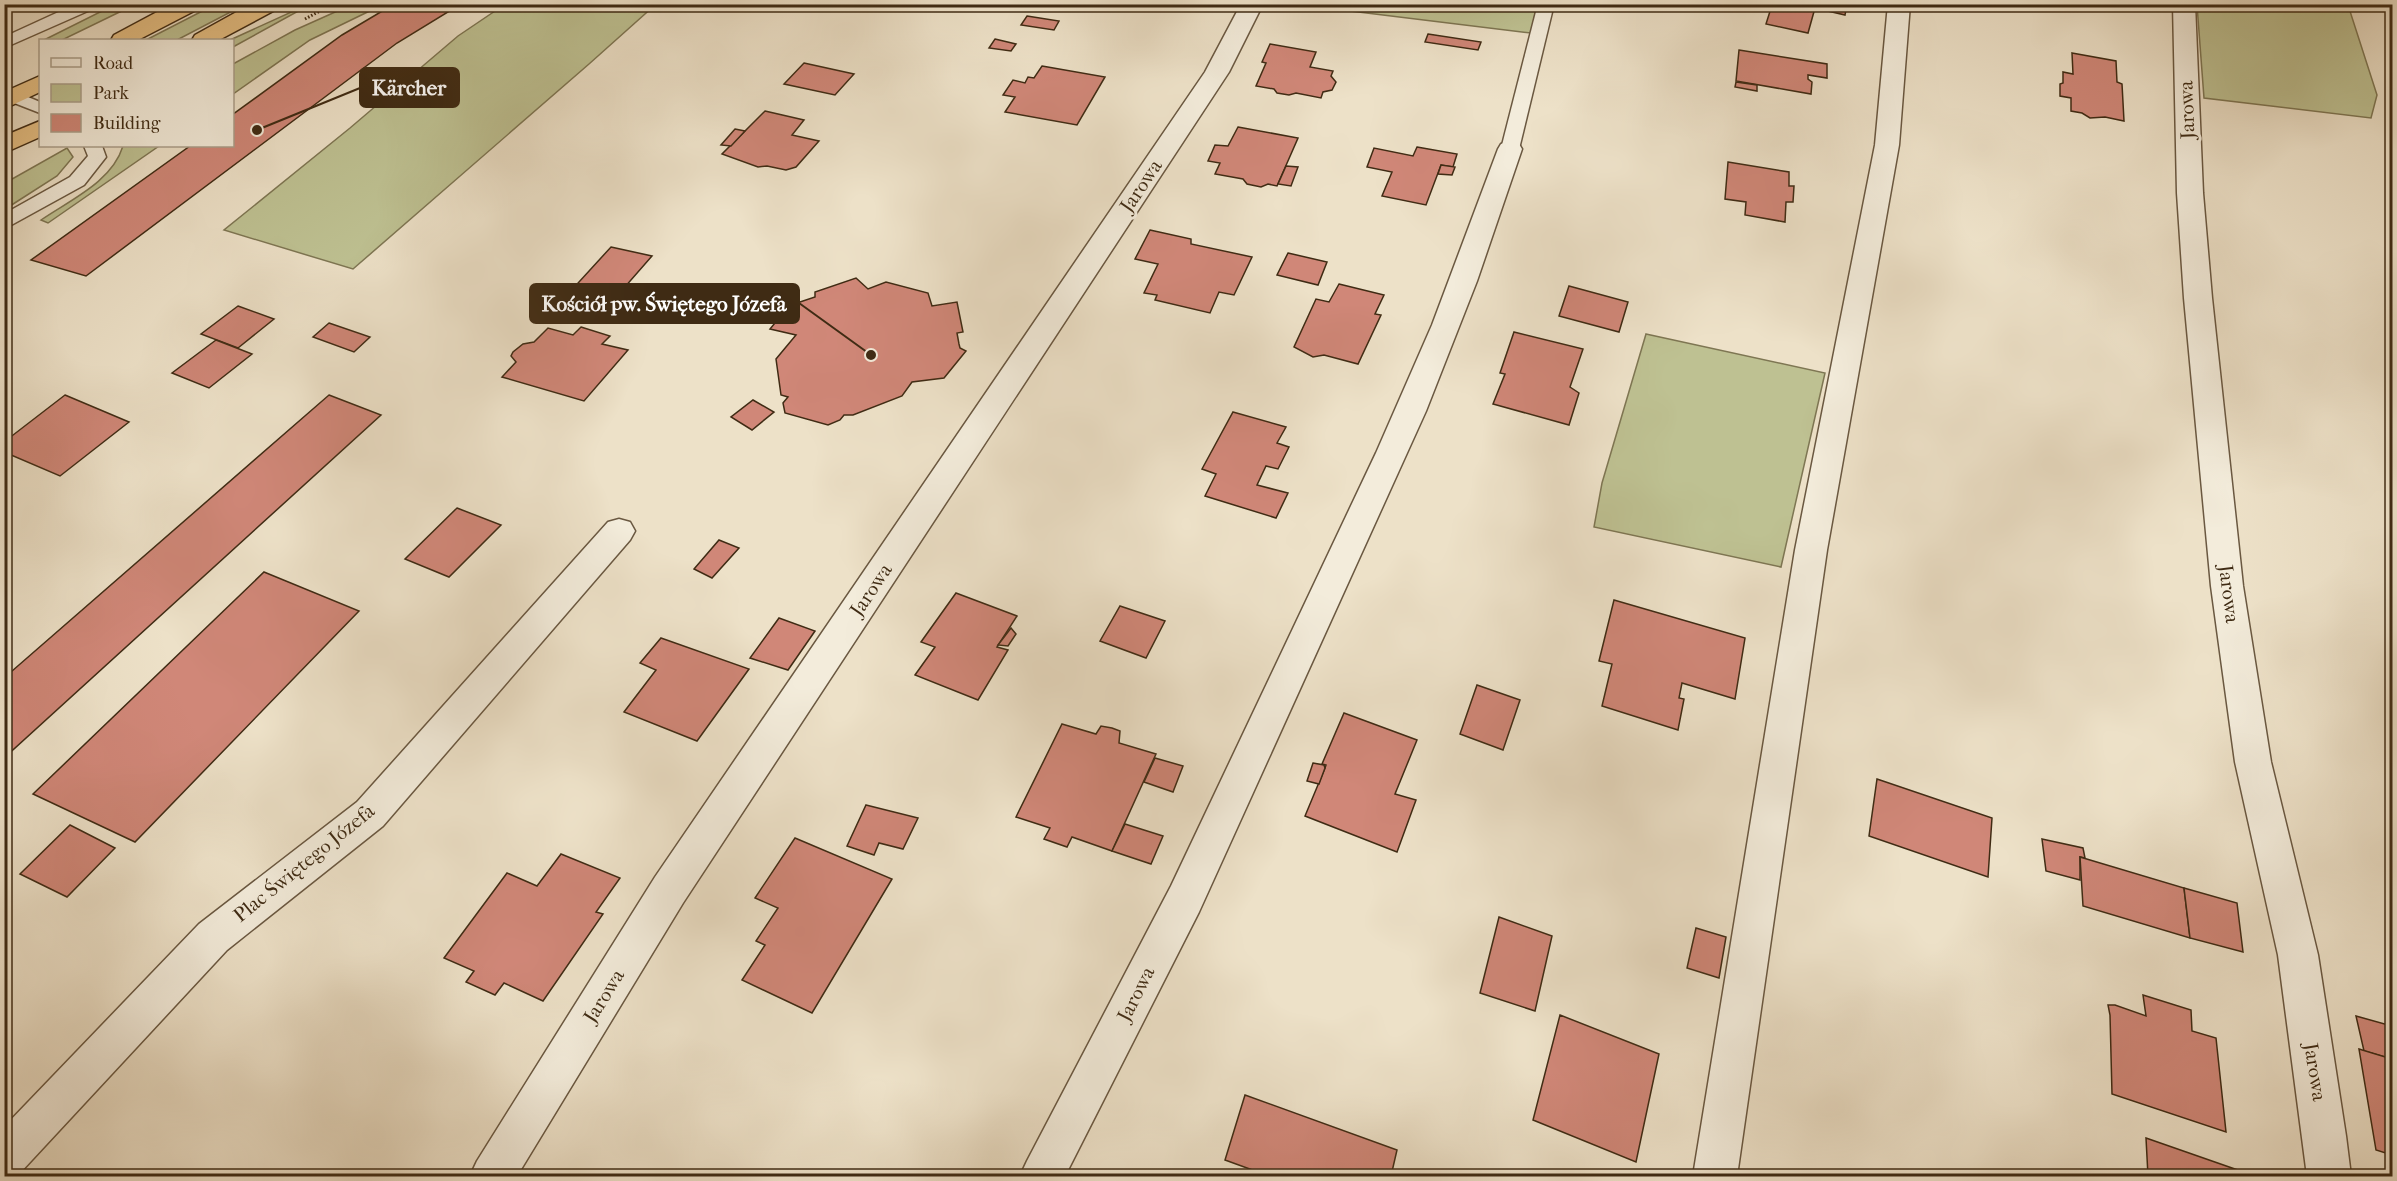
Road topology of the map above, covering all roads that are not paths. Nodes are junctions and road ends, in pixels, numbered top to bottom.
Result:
1 (91, 4) edge
2 (190, 4) edge
3 (269, 4) edge
4 (1252, 4) edge
5 (1546, 4) edge
6 (1899, 4) edge
7 (2184, 4) edge
8 (124, 39) edge
9 (205, 39) edge
10 (4, 43) edge
11 (39, 83) edge
12 (8, 97) edge
13 (39, 108) edge
14 (39, 128) edge
15 (4, 146) edge
16 (93, 147) edge
17 (1510, 149) joint
18 (4, 223) edge
19 (619, 531) dead end
20 (4, 1159) edge
21 (492, 1176) edge
22 (1042, 1176) edge
23 (1715, 1176) edge
24 (2329, 1176) edge

1 - 10 lane
2 - 8 highway
3 - 9 highway
4 - 21 street, Jarowa
5 - 17 lane
6 - 23 street
7 - 24 street, Jarowa
11 - 12 highway
12 - 13 lane
14 - 15 highway
16 - 18 lane
17 - 22 street, Jarowa
19 - 20 street, Plac Świętego Józefa

